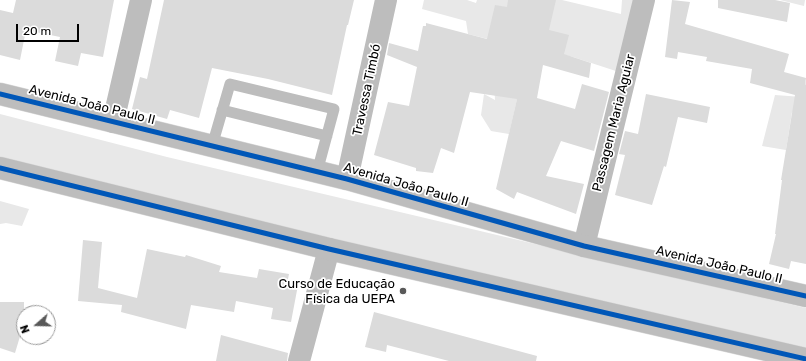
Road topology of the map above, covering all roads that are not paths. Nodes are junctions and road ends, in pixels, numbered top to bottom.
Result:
1 (140, 0) edge
2 (386, 0) edge
3 (644, 0) edge
4 (0, 94) edge
5 (222, 110) junction
6 (113, 122) junction
7 (327, 136) junction
8 (212, 146) junction
9 (0, 168) edge
10 (317, 172) junction
11 (347, 179) junction
12 (584, 246) junction
13 (329, 249) junction
14 (806, 296) edge
15 (806, 359) edge
16 (300, 361) edge

1 - 6 main road
2 - 11 main road, Travessa Timbó
3 - 12 main road, Passagem Maria Aguiar
4 - 6 main road, Avenida João Paulo II
5 - 7 lane
5 - 7 lane
5 - 8 lane
6 - 8 main road, Avenida João Paulo II
7 - 10 lane
8 - 10 main road, Avenida João Paulo II
9 - 13 main road
10 - 11 main road, Avenida João Paulo II
11 - 12 main road, Avenida João Paulo II
12 - 14 main road, Avenida João Paulo II
13 - 15 main road
13 - 16 main road

